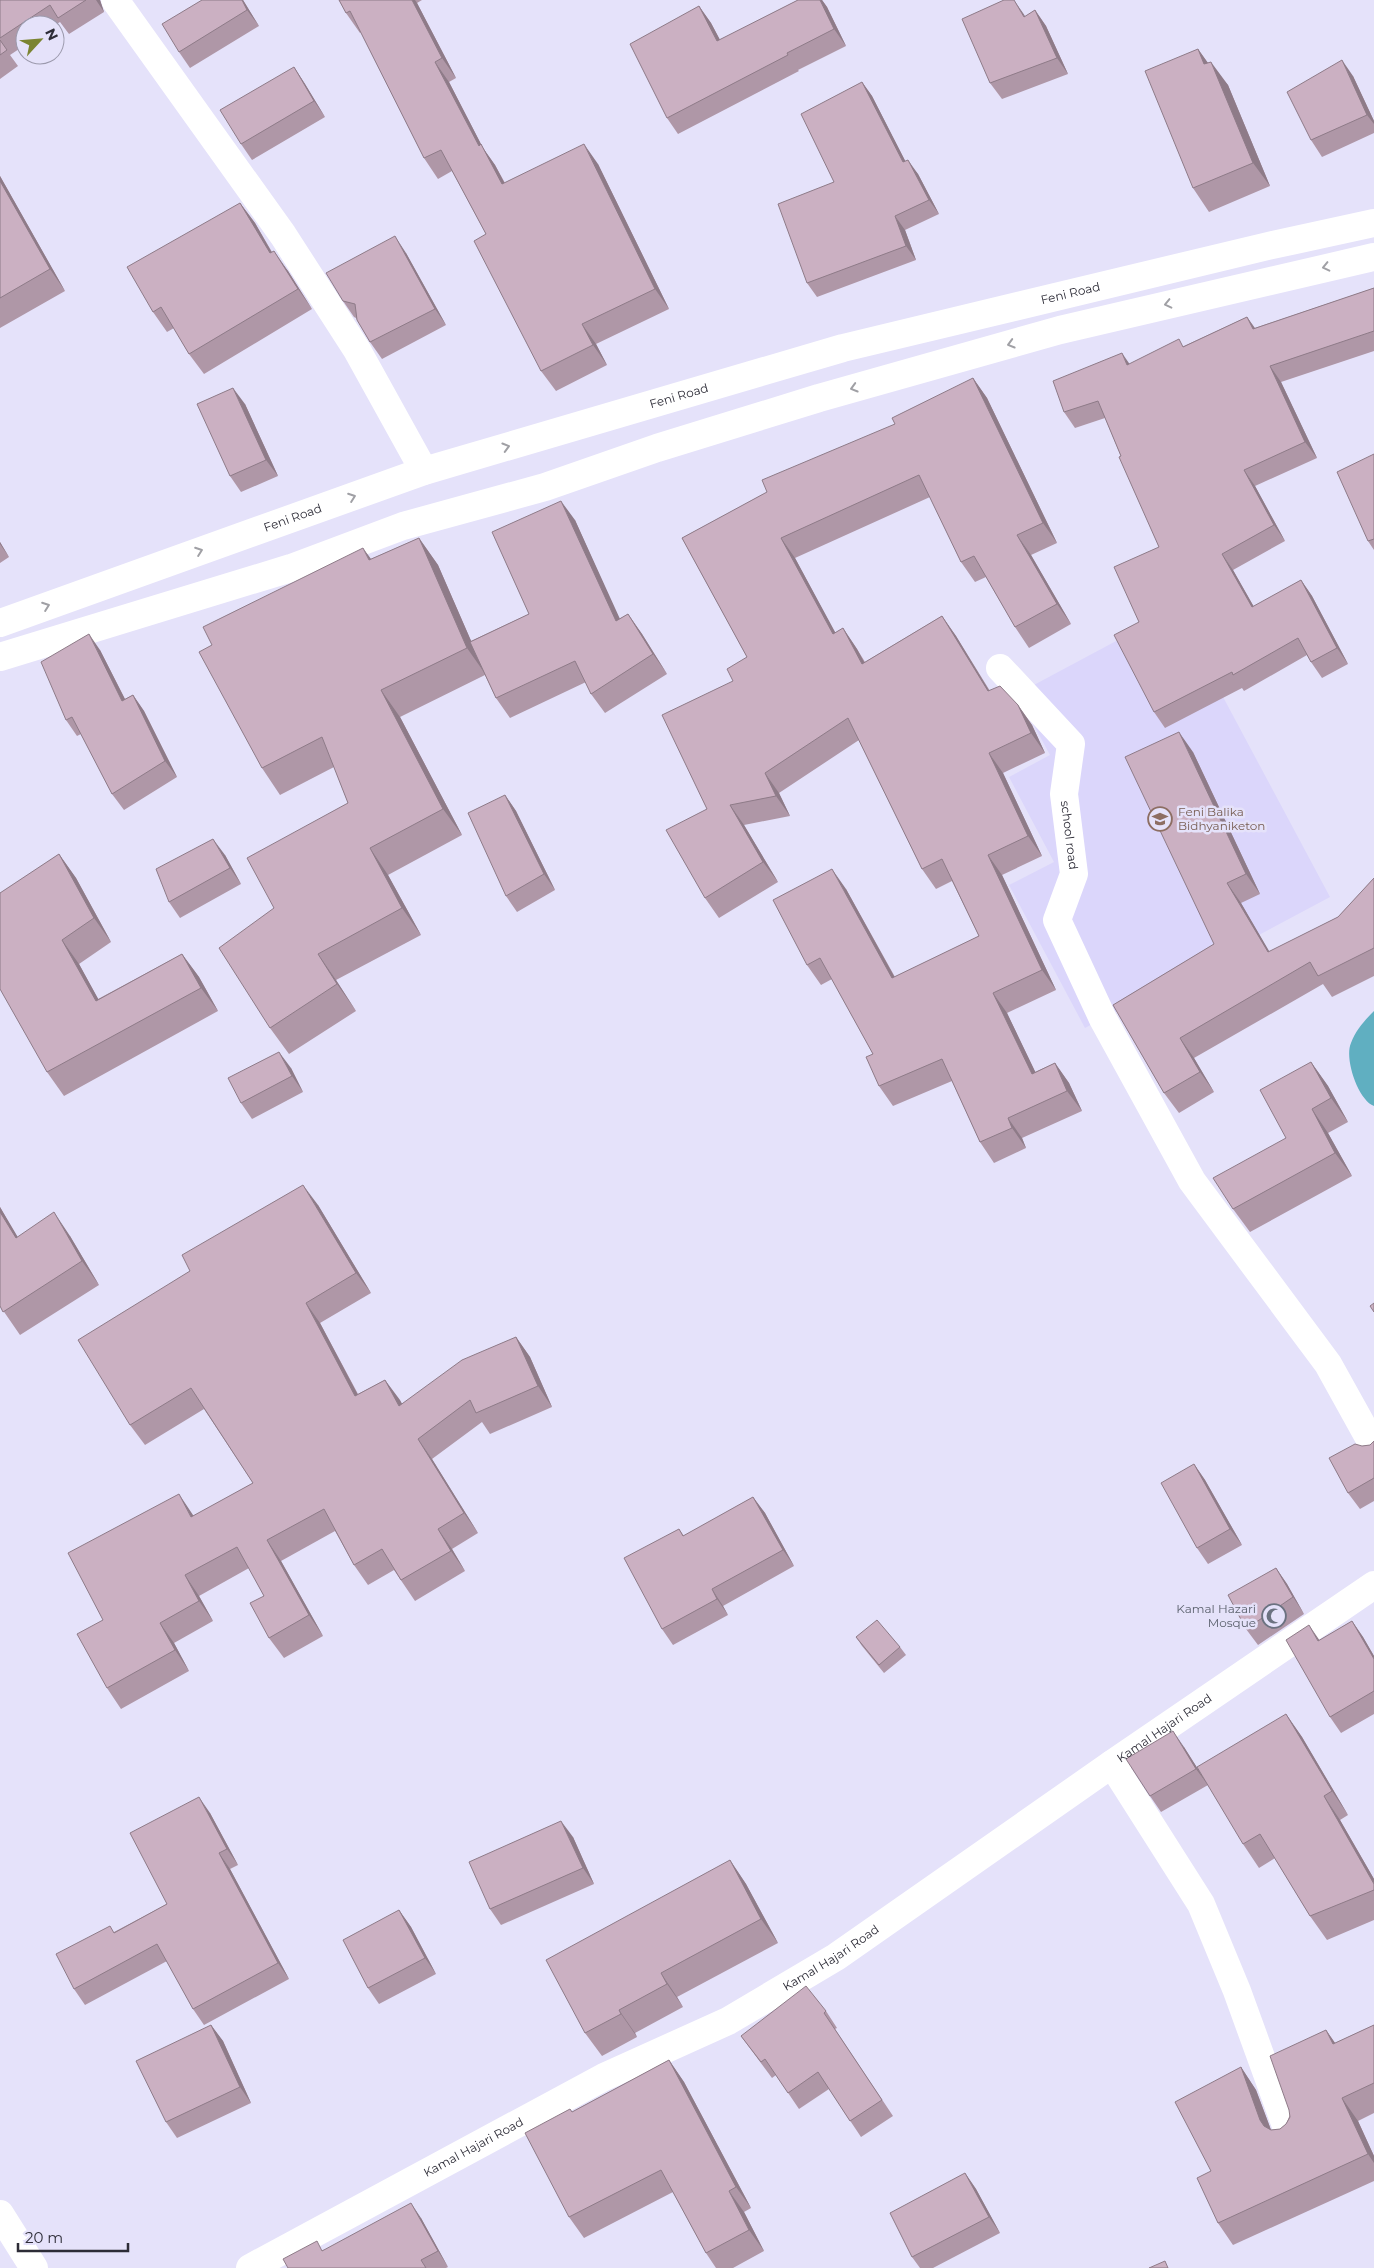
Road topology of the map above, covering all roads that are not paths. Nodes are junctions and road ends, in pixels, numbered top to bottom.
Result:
1 (115, 0) edge
2 (1374, 223) edge
3 (1374, 256) edge
4 (424, 471) junction
5 (0, 623) edge
6 (0, 657) edge
7 (1000, 668) dead end
8 (1374, 1447) edge
9 (1374, 1585) edge
10 (1112, 1764) junction
11 (1290, 2137) edge
12 (0, 2214) edge
13 (34, 2268) edge
14 (250, 2268) edge

1 - 4 street
4 -> 2 street, Feni Road
3 -> 6 street
5 -> 4 street, Feni Road
7 - 8 street, school road
9 - 10 street, Kamal Hajari Road
10 - 11 street
10 - 14 street, Kamal Hajari Road
12 - 13 street

